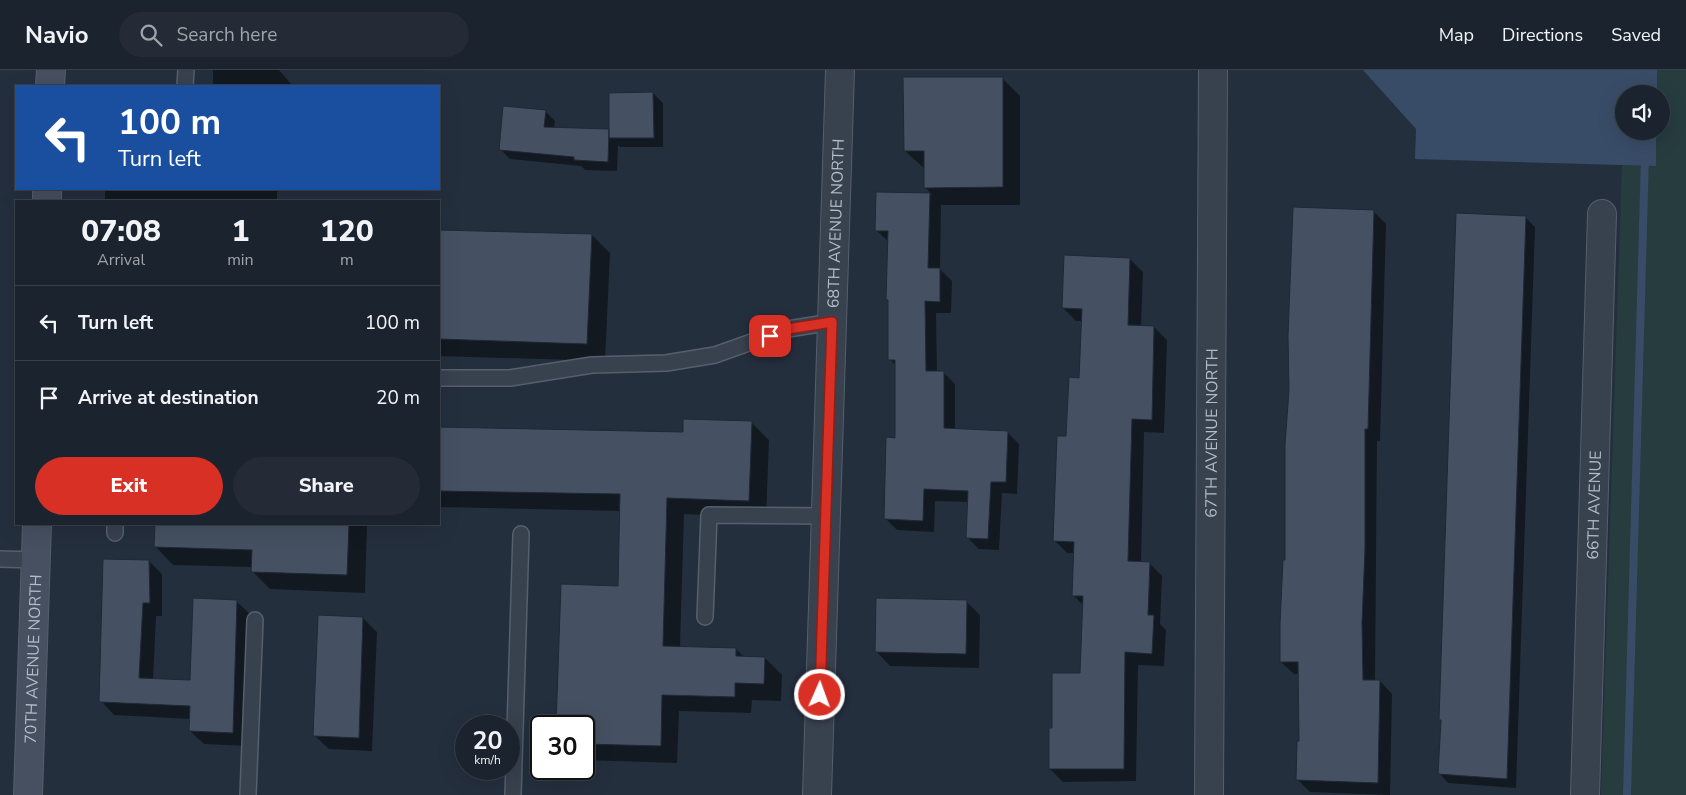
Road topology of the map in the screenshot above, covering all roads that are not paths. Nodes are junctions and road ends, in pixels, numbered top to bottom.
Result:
1 (51, 70) edge
2 (186, 70) edge
3 (840, 70) edge
4 (1213, 70) edge
5 (50, 85) edge
6 (185, 85) edge
7 (1602, 214) dead end
8 (832, 322) junction
9 (440, 378) edge
10 (826, 516) junction
11 (37, 525) edge
12 (520, 534) dead end
13 (0, 559) edge
14 (36, 560) junction
15 (705, 617) dead end
16 (255, 620) dead end
17 (28, 795) edge
18 (248, 795) edge
19 (513, 795) edge
20 (818, 795) edge
21 (1209, 795) edge
22 (1585, 795) edge

1 - 5 street
2 - 6 lane
3 - 8 street, 68TH AVENUE NORTH
4 - 21 street, 67TH AVENUE NORTH
7 - 22 street, 66TH AVENUE
8 - 9 lane
8 - 10 street, 68TH AVENUE NORTH
10 - 15 lane
10 - 20 street, 68TH AVENUE NORTH
11 - 14 street, 70TH AVENUE NORTH
12 - 19 lane
13 - 14 lane
14 - 17 street, 70TH AVENUE NORTH
16 - 18 lane

